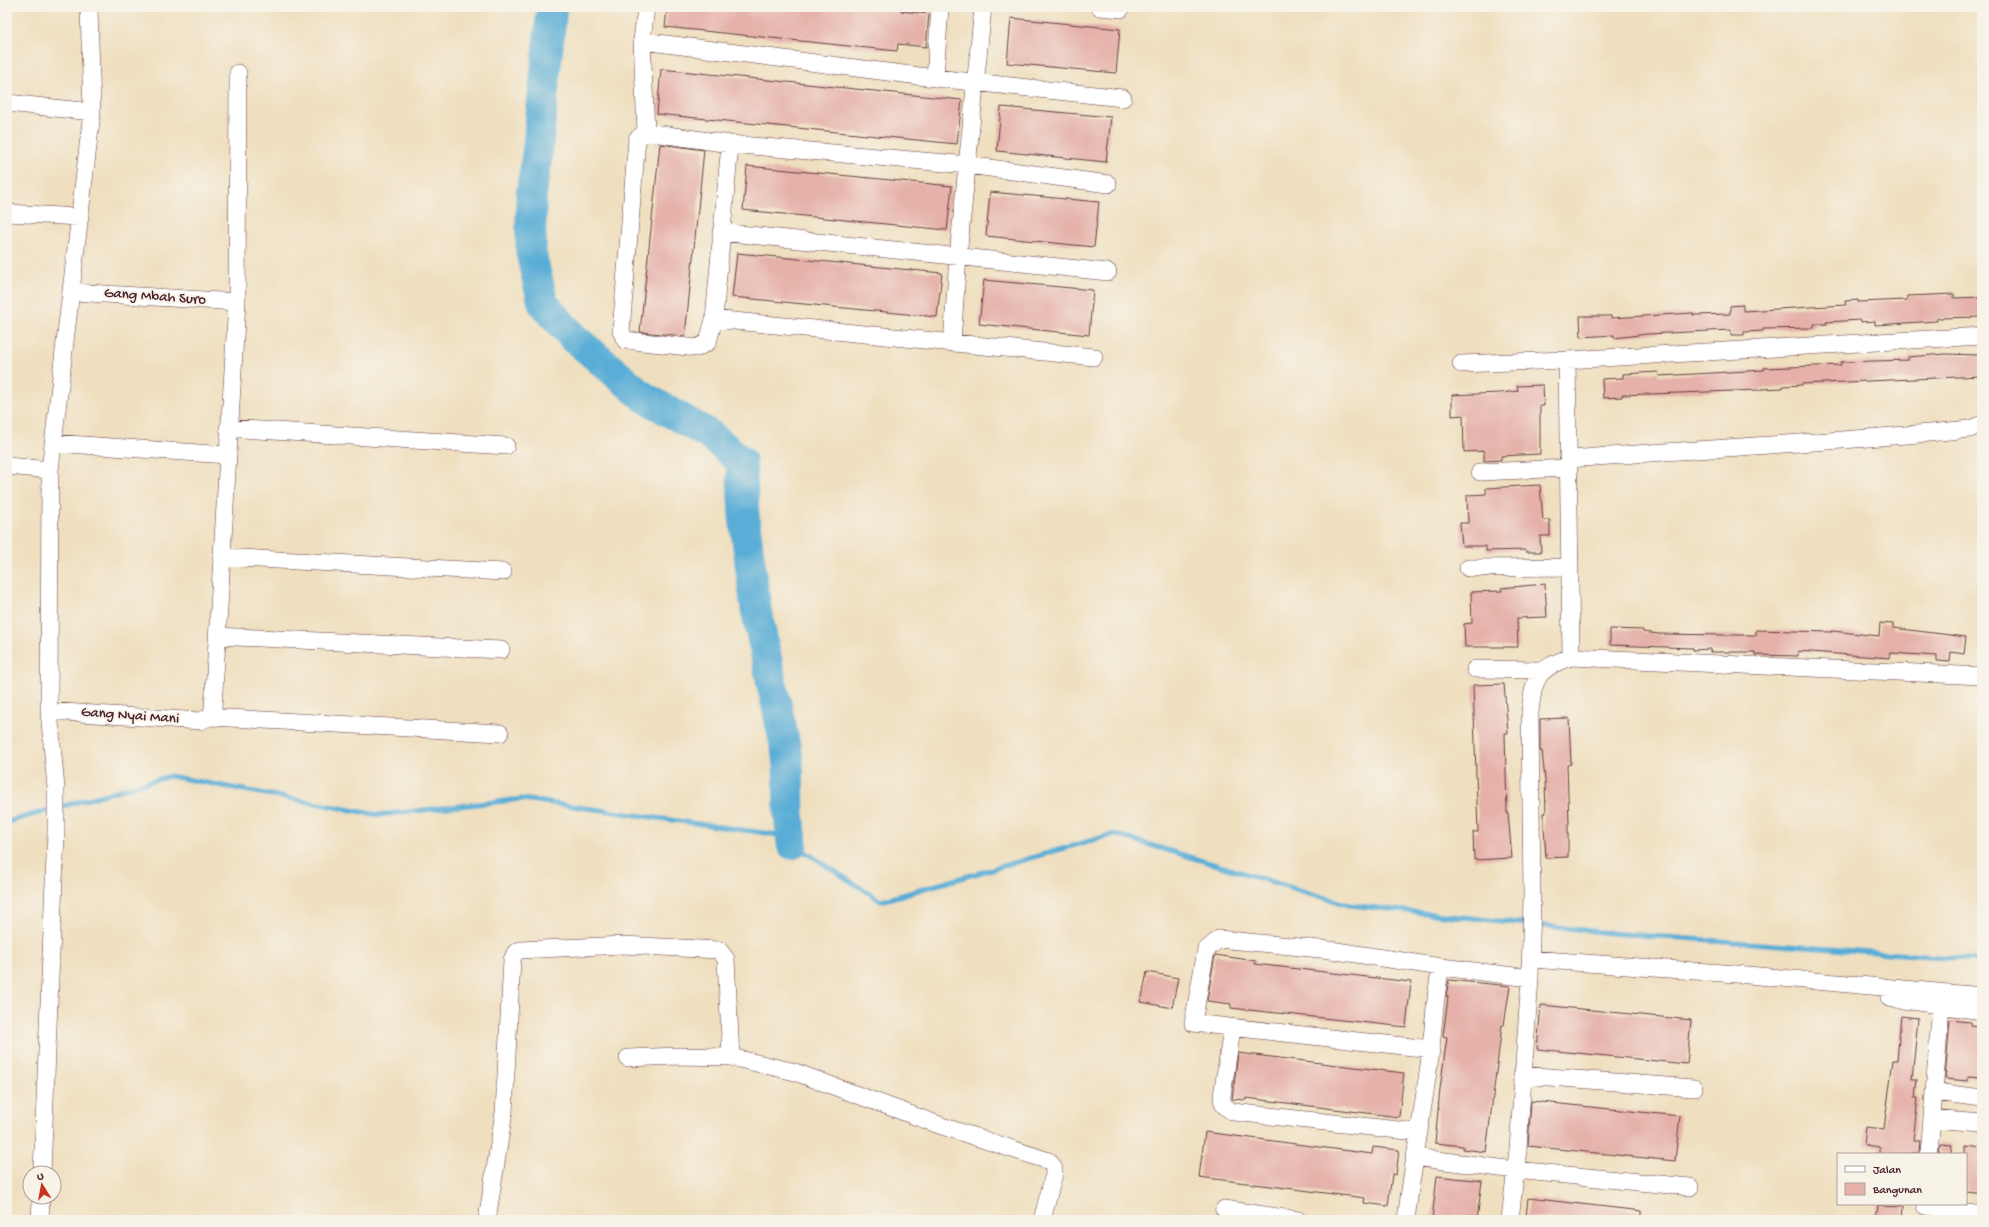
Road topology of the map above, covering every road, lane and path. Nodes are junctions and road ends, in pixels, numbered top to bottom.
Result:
1 (89, 7) edge
2 (646, 7) edge
3 (940, 7) edge
4 (983, 7) edge
5 (1100, 7) edge
6 (1121, 9) dead end
7 (642, 41) junction
8 (238, 73) dead end
9 (935, 78) junction
10 (976, 83) junction
11 (1123, 98) dead end
12 (7, 103) edge
13 (92, 112) junction
14 (646, 132) junction
15 (730, 144) junction
16 (968, 165) junction
17 (1108, 184) dead end
18 (7, 213) edge
19 (79, 217) junction
20 (721, 232) junction
21 (958, 256) junction
22 (1108, 272) dead end
23 (72, 292) junction
24 (237, 302) junction
25 (714, 319) junction
26 (1982, 336) edge
27 (952, 343) junction
28 (1094, 357) dead end
29 (1567, 360) junction
30 (1461, 364) dead end
31 (1982, 424) edge
32 (228, 428) junction
33 (54, 443) junction
34 (506, 446) dead end
35 (226, 455) junction
36 (1569, 464) junction
37 (7, 466) edge
38 (50, 470) junction
39 (1480, 472) dead end
40 (221, 557) junction
41 (1570, 567) junction
42 (1468, 568) dead end
43 (503, 572) dead end
44 (217, 636) junction
45 (501, 650) dead end
46 (1571, 657) junction
47 (1475, 669) dead end
48 (1543, 670) junction
49 (1982, 676) edge
50 (49, 711) junction
51 (210, 717) junction
52 (500, 733) dead end
53 (1531, 951) junction
54 (1441, 967) junction
55 (1530, 978) junction
56 (1872, 995) dead end
57 (1982, 996) edge
58 (1941, 1006) junction
59 (1982, 1011) edge
60 (1232, 1029) junction
61 (1431, 1048) junction
62 (731, 1057) junction
63 (628, 1058) dead end
64 (1522, 1075) junction
65 (1694, 1088) dead end
66 (1935, 1092) junction
67 (1982, 1098) edge
68 (1932, 1119) junction
69 (1982, 1123) edge
70 (1417, 1132) junction
71 (1929, 1153) edge
72 (1414, 1157) junction
73 (42, 1165) edge
74 (1516, 1170) junction
75 (1690, 1187) dead end
76 (41, 1205) edge
77 (1224, 1209) dead end
78 (1924, 1210) edge
79 (1982, 1213) edge
80 (40, 1220) edge
81 (487, 1220) edge
82 (1042, 1220) edge
83 (1298, 1220) edge
84 (1406, 1220) edge
85 (1510, 1220) edge

1 - 13 street
2 - 7 street
3 - 9 street
4 - 10 street
5 - 6 street
7 - 9 street
7 - 14 street
8 - 24 street
9 - 10 street
10 - 11 street
10 - 16 street
12 - 13 street
13 - 19 street
14 - 15 street
14 - 25 street
15 - 16 street
15 - 20 street
16 - 17 street
16 - 21 street
18 - 19 street
19 - 23 street
20 - 21 street
20 - 25 street
21 - 22 street
21 - 27 street
23 - 24 street, Gang Mbah Suro
23 - 33 street
24 - 32 street
25 - 27 street
26 - 29 street
27 - 28 street
29 - 30 street
29 - 36 street
31 - 36 street
32 - 34 street
32 - 35 street
33 - 35 street
33 - 38 street
35 - 40 street
36 - 39 street
36 - 41 street
37 - 38 street
38 - 50 street
40 - 43 street
40 - 44 street
41 - 42 street
41 - 46 street
44 - 45 street
44 - 51 street
46 - 48 street
46 - 49 street
47 - 48 street
48 - 53 street
50 - 51 street, Gang Nyai Mani
50 - 73 street
51 - 52 street, Gang Nyai Mani
53 - 55 street
53 - 57 street
54 - 55 street
54 - 60 street
54 - 61 street
55 - 64 street
56 - 58 street
58 - 59 street
58 - 66 street
60 - 61 street
60 - 70 street
61 - 70 street
62 - 63 street
62 - 81 street
62 - 82 street
64 - 65 street
64 - 74 street
66 - 67 street
66 - 68 street
68 - 69 street
68 - 71 street
70 - 72 street
72 - 74 street
72 - 84 street
74 - 75 street
74 - 85 street
76 - 80 street
77 - 83 street
78 - 79 street

